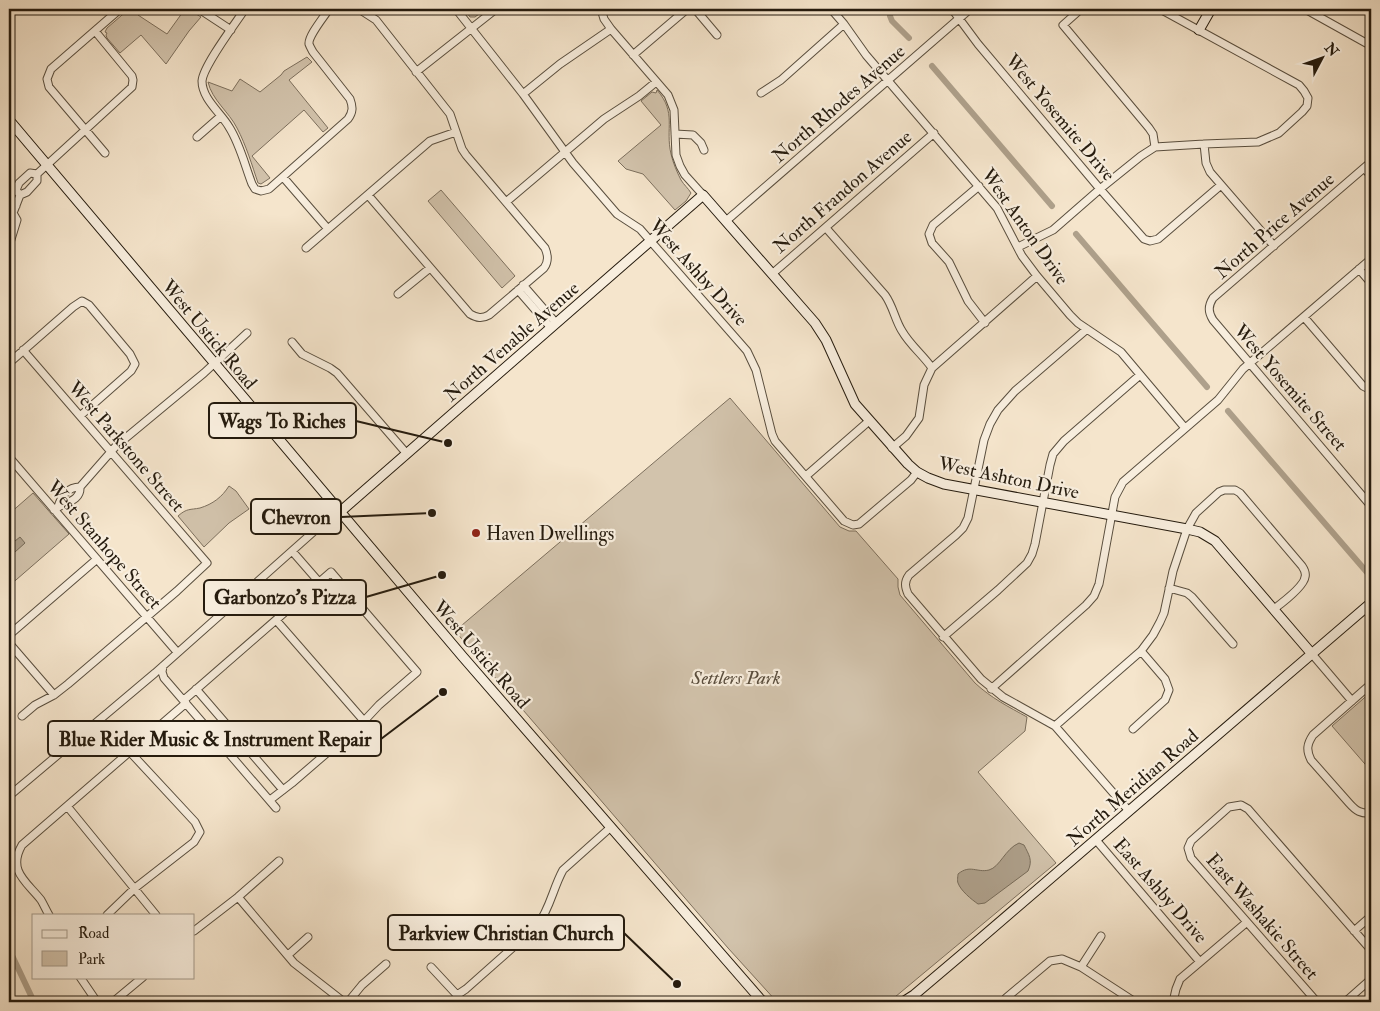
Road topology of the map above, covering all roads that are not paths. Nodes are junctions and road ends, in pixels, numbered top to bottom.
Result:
1 (120, 9) edge
2 (199, 9) edge
3 (245, 9) edge
4 (329, 9) edge
5 (359, 9) edge
6 (456, 9) edge
7 (496, 9) edge
8 (601, 9) edge
9 (686, 9) edge
10 (695, 9) edge
11 (831, 9) edge
12 (952, 9) edge
13 (970, 9) edge
14 (1081, 9) edge
15 (1160, 9) edge
16 (1211, 9) edge
17 (1304, 9) edge
18 (960, 18) junction
19 (844, 24) junction
20 (471, 28) junction
21 (611, 29) junction
22 (231, 30) junction
23 (1199, 30) junction
24 (94, 31) junction
25 (717, 35) dead end
26 (1371, 44) edge
27 (633, 55) junction
28 (416, 72) junction
29 (888, 80) junction
30 (656, 82) junction
31 (761, 93) dead end
32 (523, 94) junction
33 (221, 116) junction
34 (9, 120) edge
35 (86, 130) junction
36 (456, 132) junction
37 (934, 133) junction
38 (675, 134) junction
39 (197, 137) dead end
40 (1204, 144) junction
41 (1155, 147) junction
42 (704, 150) dead end
43 (564, 152) junction
44 (106, 153) dead end
45 (1371, 162) edge
46 (46, 165) junction
47 (1364, 168) junction
48 (37, 174) junction
49 (1371, 176) edge
50 (283, 177) junction
51 (1221, 185) junction
52 (979, 186) junction
53 (1100, 189) junction
54 (20, 195) junction
55 (368, 195) junction
56 (703, 195) junction
57 (506, 202) junction
58 (12, 204) edge
59 (11, 214) edge
60 (726, 221) junction
61 (826, 228) junction
62 (328, 229) junction
63 (651, 241) junction
64 (9, 246) edge
65 (1274, 246) junction
66 (1018, 247) junction
67 (306, 248) dead end
68 (1371, 259) edge
69 (430, 268) junction
70 (1359, 269) junction
71 (772, 274) junction
72 (1037, 276) junction
73 (1371, 283) edge
74 (521, 287) junction
75 (398, 294) dead end
76 (1209, 309) joint
77 (1304, 317) junction
78 (985, 323) junction
79 (553, 325) junction
80 (1087, 329) junction
81 (247, 333) dead end
82 (292, 342) dead end
83 (23, 350) junction
84 (9, 363) edge
85 (214, 363) junction
86 (1250, 364) junction
87 (932, 368) junction
88 (1140, 375) junction
89 (1371, 390) edge
90 (80, 416) junction
91 (869, 421) junction
92 (1186, 428) junction
93 (892, 448) junction
94 (111, 451) junction
95 (407, 454) junction
96 (10, 461) edge
97 (917, 472) junction
98 (806, 476) junction
99 (80, 486) junction
100 (974, 490) junction
101 (1043, 502) junction
102 (1371, 506) edge
103 (56, 508) junction
104 (340, 512) junction
105 (1112, 514) junction
106 (1187, 529) junction
107 (292, 551) junction
108 (96, 559) junction
109 (319, 582) junction
110 (1169, 588) junction
111 (1371, 603) edge
112 (1274, 609) junction
113 (146, 616) junction
114 (276, 620) junction
115 (9, 635) edge
116 (943, 637) junction
117 (9, 643) edge
118 (1233, 644) dead end
119 (1141, 651) junction
120 (177, 652) junction
121 (1312, 654) junction
122 (163, 666) junction
123 (1371, 684) edge
124 (196, 689) junction
125 (991, 689) junction
126 (54, 696) junction
127 (1352, 701) junction
128 (185, 702) junction
129 (22, 716) dead end
130 (364, 721) junction
131 (1055, 726) junction
132 (1132, 729) dead end
133 (130, 752) junction
134 (283, 790) junction
135 (9, 796) edge
136 (270, 800) junction
137 (67, 806) junction
138 (276, 808) dead end
139 (1129, 811) junction
140 (1371, 814) edge
141 (611, 826) junction
142 (1096, 840) junction
143 (279, 861) dead end
144 (135, 888) junction
145 (238, 897) junction
146 (48, 914) edge
147 (108, 914) edge
148 (155, 914) edge
149 (1371, 916) edge
150 (1247, 922) junction
151 (195, 930) edge
152 (1354, 931) junction
153 (1101, 936) dead end
154 (308, 937) dead end
155 (1371, 950) edge
156 (288, 955) junction
157 (1200, 962) junction
158 (386, 964) dead end
159 (432, 967) dead end
160 (1080, 967) junction
161 (81, 978) edge
162 (142, 978) edge
163 (1371, 979) edge
164 (911, 999) edge
165 (97, 1002) edge
166 (113, 1002) edge
167 (344, 1002) edge
168 (348, 1002) edge
169 (762, 1002) edge
170 (903, 1002) edge
171 (1005, 1002) edge
172 (1135, 1002) edge
173 (1173, 1002) edge
174 (1317, 1002) edge
175 (1345, 1002) edge

1 - 24 street
2 - 22 street
3 - 22 street
4 - 50 street
5 - 28 street
6 - 20 street, West Ashby Drive
7 - 20 street
8 - 21 street, West Ashton Drive
9 - 27 street
10 - 25 street
11 - 19 street, West Anton Drive
12 - 18 street, West Yosemite Drive
13 - 18 street, North Rhodes Avenue
14 - 41 street
15 - 23 street
16 - 23 main road
17 - 26 street
18 - 29 street, North Rhodes Avenue
18 - 53 street, West Yosemite Drive
19 - 29 street, West Anton Drive
19 - 31 street
20 - 28 street
20 - 32 street, West Ashby Drive
21 - 27 street, West Ashton Drive
21 - 32 street
22 - 33 street
23 - 40 street
24 - 35 street
24 - 35 street
27 - 30 street, West Ashton Drive
28 - 36 street
29 - 37 street, West Anton Drive
29 - 60 street, North Rhodes Avenue
30 - 38 street, West Ashton Drive
30 - 43 street
32 - 43 street, West Ashby Drive
33 - 39 street
33 - 50 street
34 - 46 main road, West Ustick Road
35 - 44 street
35 - 46 street
36 - 55 street
36 - 57 street
37 - 52 street, West Anton Drive
37 - 61 street, North Frandon Avenue
38 - 42 street
38 - 56 street, West Ashton Drive
40 - 41 street
40 - 51 street
41 - 53 street
43 - 57 street
43 - 63 street, West Ashby Drive
45 - 47 street, North Price Avenue
46 - 48 street
46 - 85 main road, West Ustick Road
47 - 49 street
47 - 65 street, North Price Avenue
48 - 54 street
48 - 54 street
50 - 62 street
51 - 53 street, West Yosemite Drive
51 - 65 street
52 - 66 street, West Anton Drive
52 - 78 street
53 - 66 street
54 - 58 street
55 - 62 street
55 - 69 street
56 - 60 main road, West Ashton Drive
56 - 63 main road, North Venable Avenue
57 - 74 street
58 - 59 street
59 - 64 street
60 - 71 main road, West Ashton Drive
61 - 71 street, North Frandon Avenue
61 - 87 street
62 - 67 street
63 - 79 main road, North Venable Avenue
63 - 98 street, West Ashby Drive
65 - 76 street, North Price Avenue
66 - 72 street, West Anton Drive
68 - 70 street
69 - 74 street
69 - 75 street
70 - 73 street
70 - 77 street
71 - 91 main road, West Ashton Drive
72 - 78 street
72 - 80 street, West Anton Drive
74 - 79 street
76 - 86 street, West Yosemite Street
77 - 86 street
77 - 89 street
78 - 87 street
79 - 95 main road, North Venable Avenue
80 - 88 street, West Anton Drive
80 - 100 street
81 - 85 street
82 - 95 street
83 - 84 street
83 - 90 street, West Parkstone Street
83 - 90 street
85 - 94 street
85 - 104 main road, West Ustick Road
86 - 92 street
86 - 102 street, West Yosemite Street
87 - 93 street
88 - 92 street, West Anton Drive
88 - 101 street
90 - 94 street, West Parkstone Street
91 - 93 main road, West Ashton Drive
91 - 98 street
92 - 105 street
93 - 97 main road, West Ashton Drive
94 - 99 street
94 - 113 street, West Parkstone Street
95 - 104 main road, North Venable Avenue
96 - 103 street, West Stanhope Street
97 - 98 street, West Ashby Drive
97 - 100 main road, West Ashton Drive
99 - 103 street
99 - 103 street
100 - 101 main road, West Ashton Drive
100 - 116 street
101 - 105 main road, West Ashton Drive
101 - 116 street
103 - 108 street, West Stanhope Street
104 - 107 street
104 - 141 main road, West Ustick Road
105 - 106 main road, West Ashton Drive
105 - 125 street
106 - 110 street
106 - 112 main road, West Ashton Drive
106 - 112 street
107 - 109 street
107 - 120 street
108 - 113 street, West Stanhope Street
108 - 115 street
109 - 114 street
109 - 130 street
110 - 118 street
110 - 119 street
111 - 121 main road, North Meridian Road
112 - 121 main road, West Ashton Drive
113 - 120 street, West Stanhope Street
113 - 126 street
114 - 124 street
114 - 130 street
116 - 125 street
117 - 126 street
119 - 131 street
119 - 132 street
120 - 122 street
121 - 127 street
121 - 139 main road, North Meridian Road
122 - 128 street
122 - 135 street
123 - 127 street
124 - 128 street
124 - 134 street
125 - 131 street
126 - 129 street
127 - 140 street
128 - 133 street
128 - 136 street
130 - 134 street
131 - 139 street
133 - 137 street
133 - 144 street
134 - 136 street
136 - 138 street
137 - 144 street
137 - 146 street
139 - 142 main road, North Meridian Road
141 - 159 street
141 - 169 main road, West Ustick Road
142 - 157 street, East Ashby Drive
142 - 164 main road, North Meridian Road
143 - 145 street
144 - 147 street
144 - 148 street
145 - 151 street
145 - 156 street
149 - 152 street
150 - 152 street, East Washakie Street
150 - 157 street
150 - 174 street, East Washakie Street
152 - 155 street
153 - 160 street
154 - 156 street
156 - 167 street
157 - 173 street
158 - 168 street
160 - 171 street
160 - 172 street
161 - 165 street
162 - 166 street
163 - 175 street
164 - 170 main road, North Meridian Road

